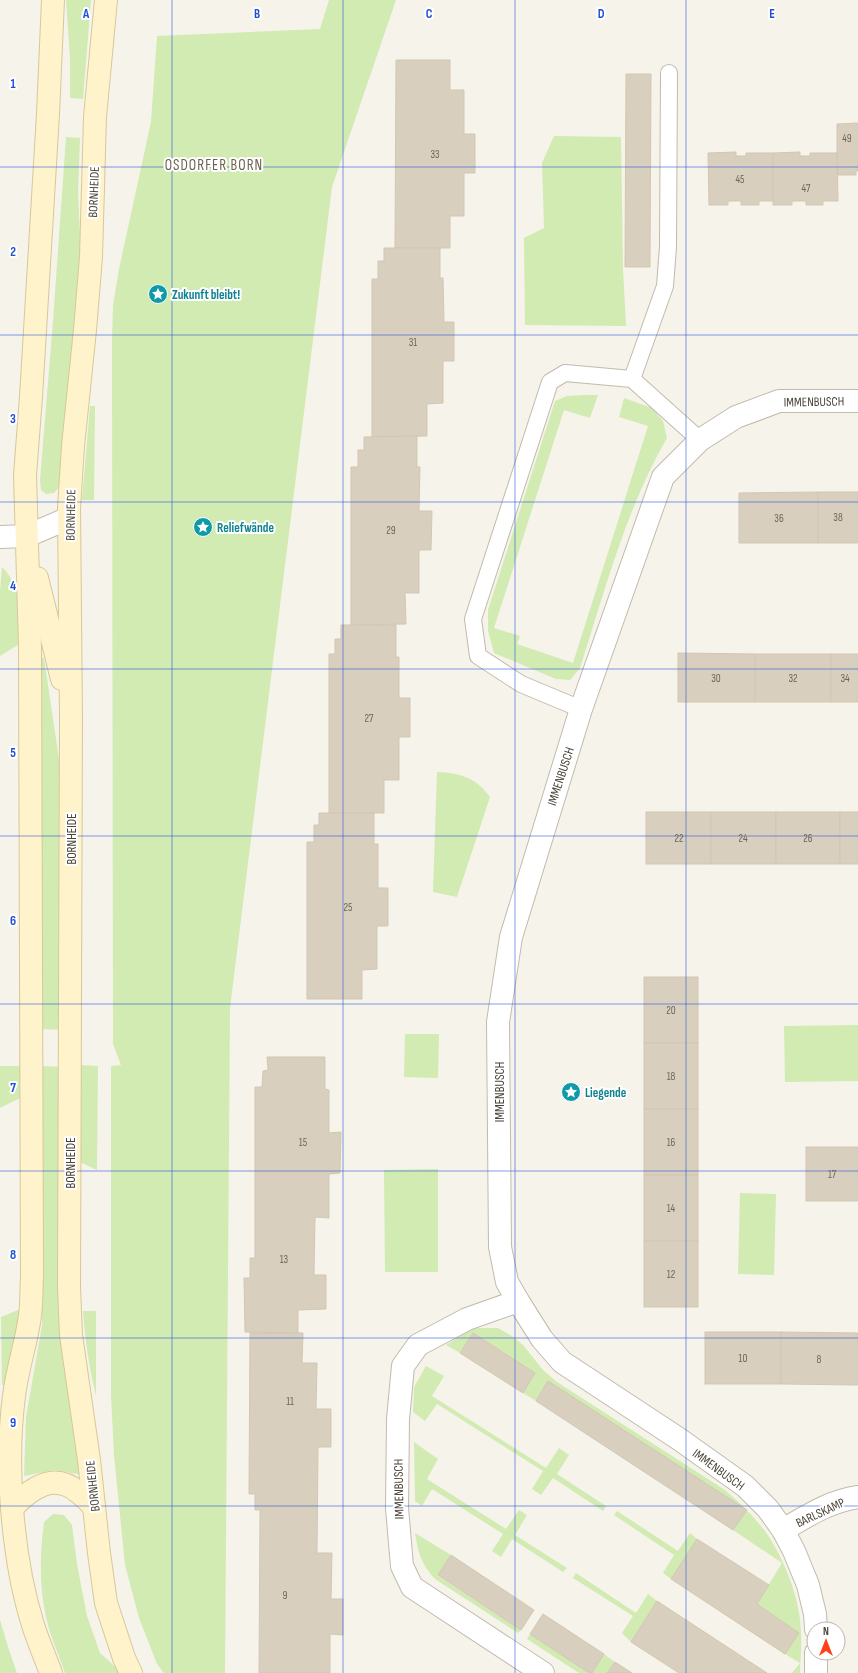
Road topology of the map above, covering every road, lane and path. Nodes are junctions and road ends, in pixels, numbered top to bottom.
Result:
1 (53, 0) edge
2 (106, 0) edge
3 (669, 73) dead end
4 (632, 379) junction
5 (858, 401) edge
6 (700, 440) junction
7 (68, 518) junction
8 (27, 536) junction
9 (0, 537) edge
10 (581, 710) junction
11 (71, 717) junction
12 (518, 1301) junction
13 (858, 1497) edge
14 (13, 1507) junction
15 (94, 1507) junction
16 (783, 1530) junction
17 (815, 1621) edge
18 (816, 1661) edge
19 (51, 1673) edge
20 (131, 1673) edge
21 (543, 1673) edge
22 (816, 1673) edge

1 - 8 street
2 - 7 street, BORNHEIDE
3 - 4 lane
4 - 6 lane
4 - 10 lane
5 - 6 street, IMMENBUSCH
6 - 10 street, IMMENBUSCH
7 - 8 street
7 - 11 street, BORNHEIDE
8 - 9 street
8 - 11 street
8 - 14 street
10 - 12 street, IMMENBUSCH
11 - 15 street, BORNHEIDE
12 - 16 street, IMMENBUSCH
12 - 21 street, IMMENBUSCH
13 - 16 street, BARLSKAMP
14 - 15 street
14 - 19 street
15 - 20 street, BORNHEIDE
16 - 17 street, IMMENBUSCH
18 - 22 street

